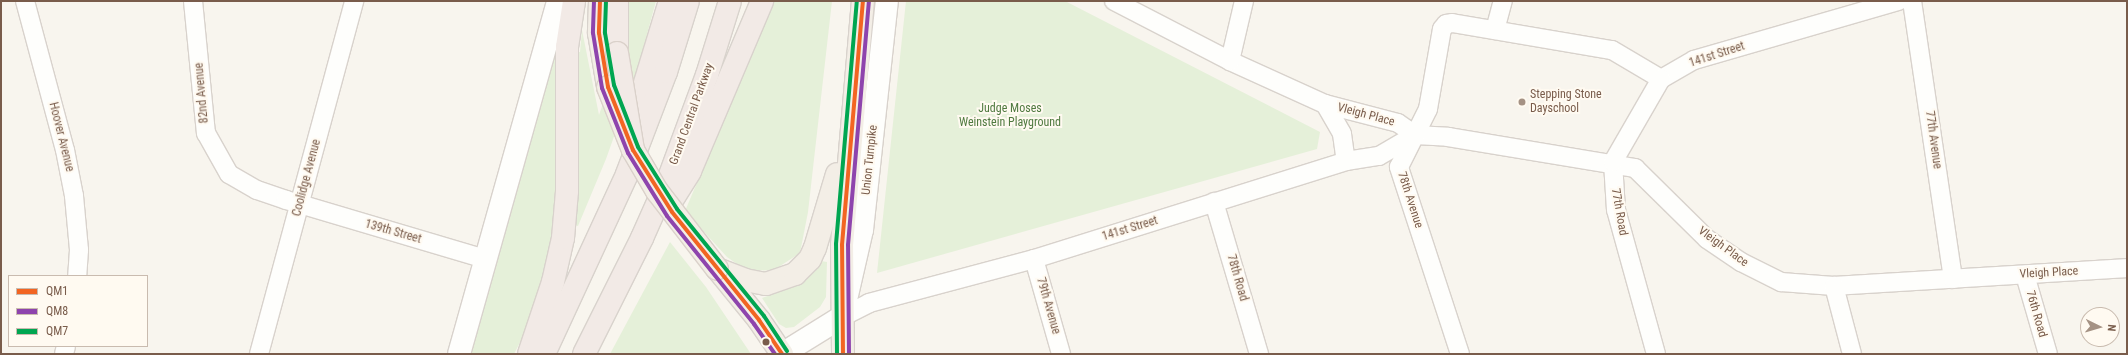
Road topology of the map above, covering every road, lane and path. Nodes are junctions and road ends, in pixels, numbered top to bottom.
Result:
1 (26, 1) edge
2 (194, 1) edge
3 (354, 1) edge
4 (558, 1) edge
5 (574, 1) edge
6 (617, 1) edge
7 (670, 1) edge
8 (688, 1) edge
9 (730, 1) edge
10 (762, 1) edge
11 (863, 1) edge
12 (887, 1) edge
13 (1114, 1) edge
14 (1244, 1) edge
15 (1503, 1) edge
16 (1899, 1) edge
17 (1912, 1) edge
18 (599, 6) edge
19 (1495, 30) junction
20 (1230, 61) junction
21 (1661, 79) junction
22 (1324, 104) junction
23 (850, 128) junction
24 (1414, 135) junction
25 (633, 150) junction
26 (1346, 161) junction
27 (1612, 162) junction
28 (1214, 202) junction
29 (300, 204) junction
30 (485, 259) junction
31 (1034, 259) junction
32 (2127, 268) edge
33 (718, 269) junction
34 (78, 275) edge
35 (2025, 275) junction
36 (1953, 279) junction
37 (1834, 286) junction
38 (617, 289) junction
39 (842, 317) junction
40 (557, 324) junction
41 (258, 354) edge
42 (459, 354) edge
43 (529, 354) edge
44 (544, 354) edge
45 (584, 354) edge
46 (782, 354) edge
47 (843, 354) edge
48 (1062, 354) edge
49 (1259, 354) edge
50 (1460, 354) edge
51 (1656, 354) edge
52 (1852, 354) edge
53 (2048, 354) edge

1 - 34 street, Hoover Avenue
2 - 29 street, 82nd Avenue
3 - 29 street, Coolidge Avenue
4 - 30 main road
5 - 43 highway
6 - 25 highway, bridge
7 - 40 highway
8 - 40 highway
9 - 38 highway, Grand Central Parkway
10 - 38 highway
11 - 23 main road, Union Turnpike
12 - 39 main road, Union Turnpike
13 - 20 street, Vleigh Place
14 - 20 street
15 - 19 street
16 - 21 street, 141st Street
17 - 36 street, 77th Avenue
18 - 25 main road, bridge
19 - 21 street
19 - 24 street, 78th Avenue
20 - 22 street, Vleigh Place
21 - 27 street
22 - 24 street, Vleigh Place
22 - 26 street, Vleigh Place
23 - 33 main road
23 - 39 main road, Union Turnpike
24 - 26 street, 141st Street
24 - 27 street, Vleigh Place
24 - 50 street, 78th Avenue
25 - 33 main road, bridge
26 - 28 street, 141st Street
27 - 37 street, Vleigh Place
27 - 51 street, 77th Road
28 - 31 street, 141st Street
28 - 49 street, 78th Road
29 - 30 street, 139th Street
29 - 41 street, Coolidge Avenue
30 - 42 main road
31 - 39 street, 141st Street
31 - 48 street, 79th Avenue
32 - 35 street, Vleigh Place
33 - 46 main road
35 - 36 street, Vleigh Place
35 - 53 street, 76th Road
36 - 37 street, Vleigh Place
37 - 52 street
38 - 45 highway, Grand Central Parkway
39 - 46 main road
39 - 47 main road, Union Turnpike
40 - 44 highway

